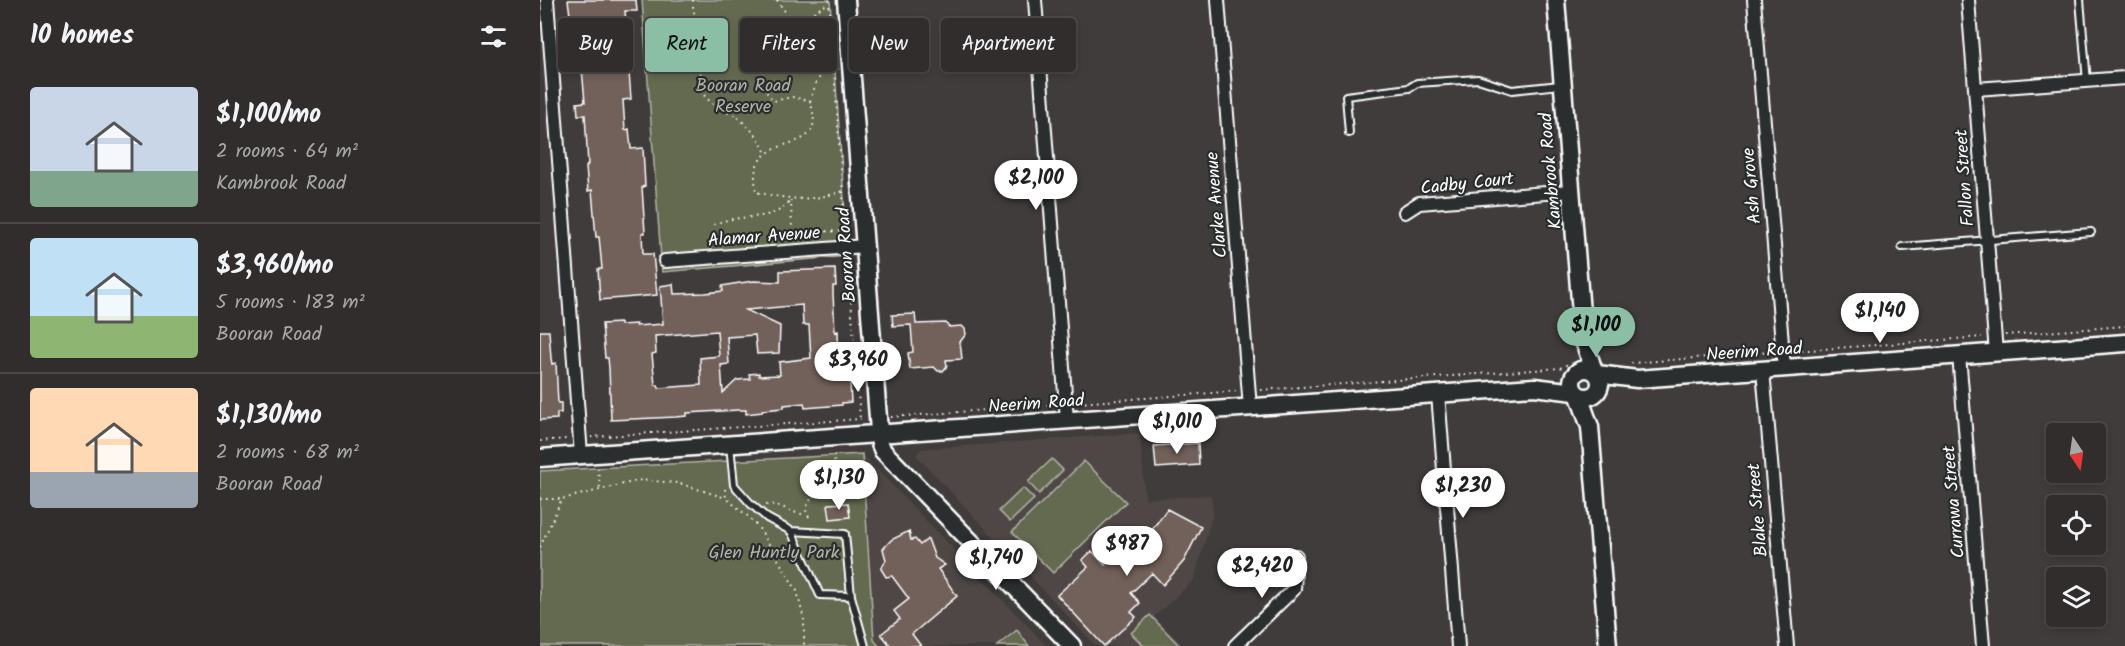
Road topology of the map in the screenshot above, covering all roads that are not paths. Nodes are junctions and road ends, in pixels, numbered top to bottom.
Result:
1 (547, 0) edge
2 (1035, 0) edge
3 (1218, 0) edge
4 (1556, 0) edge
5 (1754, 0) edge
6 (1968, 0) edge
7 (2080, 0) edge
8 (835, 1) edge
9 (2125, 78) edge
10 (2087, 82) junction
11 (1563, 85) junction
12 (1976, 89) junction
13 (1349, 133) dead end
14 (1571, 191) junction
15 (1405, 212) dead end
16 (2091, 232) dead end
17 (864, 238) junction
18 (1986, 240) junction
19 (1902, 247) dead end
20 (665, 261) dead end
21 (1583, 338) junction
22 (2125, 343) edge
23 (1996, 353) junction
24 (1959, 355) junction
25 (1784, 368) junction
26 (1763, 370) junction
27 (1596, 382) junction
28 (1576, 384) junction
29 (1438, 394) junction
30 (1250, 408) junction
31 (1067, 420) junction
32 (1590, 427) junction
33 (878, 434) junction
34 (730, 444) junction
35 (586, 449) junction
36 (540, 458) edge
37 (791, 531) junction
38 (1296, 556) dead end
39 (851, 596) junction
40 (865, 646) edge
41 (1072, 646) edge
42 (1235, 646) edge
43 (1458, 646) edge
44 (1608, 646) edge
45 (1786, 646) edge
46 (1983, 646) edge

1 - 35 street
2 - 31 street
3 - 30 street, Clarke Avenue
4 - 11 street, Kambrook Road
5 - 25 street, Ash Grove
6 - 12 street, Fallon Street
7 - 10 lane
8 - 17 street, Booran Road
9 - 10 street
10 - 12 street
11 - 13 lane
11 - 14 street, Kambrook Road
12 - 18 street, Fallon Street
14 - 15 street, Cadby Court
14 - 21 street, Kambrook Road
16 - 18 lane
17 - 20 street, Alamar Avenue
17 - 33 street, Booran Road
18 - 19 lane
18 - 23 street, Fallon Street
21 - 27 street, Kambrook Road
21 - 28 street, Kambrook Road
22 - 23 street, Neerim Road
23 - 24 street, Neerim Road
24 - 25 street, Neerim Road
24 - 46 street, Currawa Street
25 - 26 street, Neerim Road
26 - 27 street, Neerim Road
26 - 45 street, Blake Street
27 - 28 street
27 - 28 street
27 - 32 street, Kambrook Road
28 - 29 street, Neerim Road
28 - 32 street, Kambrook Road
29 - 30 street, Neerim Road
29 - 43 street
30 - 31 street, Neerim Road
31 - 33 street, Neerim Road
32 - 44 street, Kambrook Road
33 - 34 street, Neerim Road
33 - 41 street, Booran Road
34 - 35 street, Neerim Road
34 - 37 lane
35 - 36 street, Neerim Road
37 - 39 lane
37 - 39 lane
38 - 42 street
39 - 40 lane

